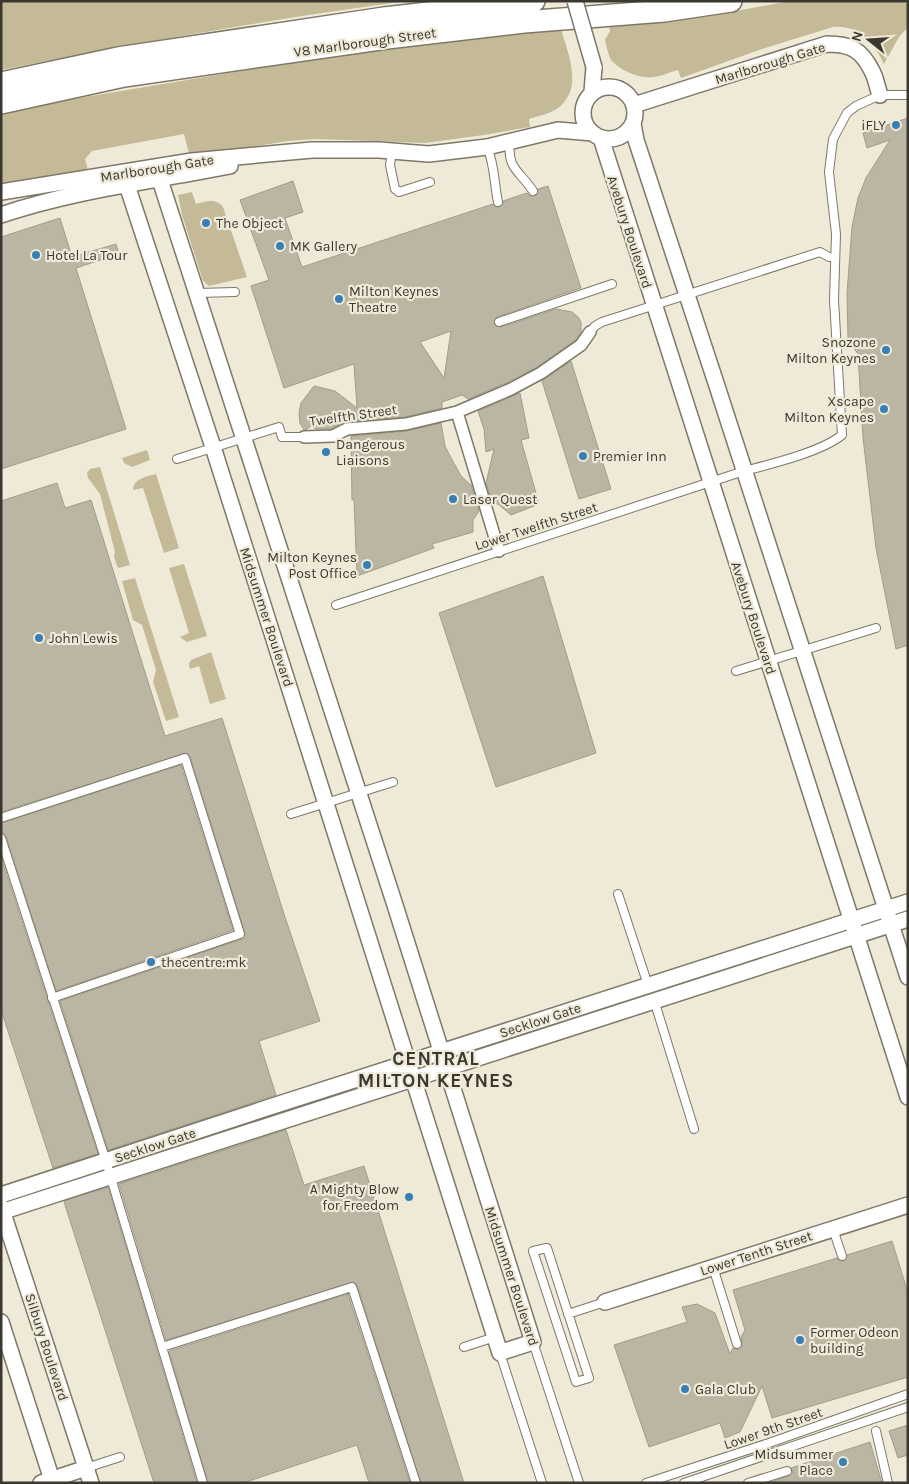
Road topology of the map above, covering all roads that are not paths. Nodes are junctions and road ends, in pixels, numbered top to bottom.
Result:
1 (534, 1) edge
2 (575, 1) edge
3 (731, 1) edge
4 (594, 67) junction
5 (1, 83) edge
6 (612, 86) junction
7 (592, 92) junction
8 (880, 95) junction
9 (908, 95) edge
10 (1, 103) edge
11 (634, 104) junction
12 (584, 106) junction
13 (633, 124) junction
14 (558, 130) junction
15 (596, 136) junction
16 (510, 143) junction
17 (488, 147) junction
18 (392, 151) junction
19 (194, 167) junction
20 (124, 179) junction
21 (160, 180) junction
22 (430, 182) dead end
23 (94, 186) junction
24 (533, 191) dead end
25 (1, 192) edge
26 (1, 202) edge
27 (498, 202) dead end
28 (1, 215) edge
29 (834, 257) junction
30 (612, 284) dead end
31 (235, 292) dead end
32 (197, 293) junction
33 (687, 295) junction
34 (654, 305) junction
35 (499, 322) dead end
36 (590, 332) joint
37 (457, 412) junction
38 (304, 437) joint
39 (244, 438) junction
40 (213, 448) junction
41 (177, 459) dead end
42 (744, 471) junction
43 (711, 482) junction
44 (499, 551) junction
45 (336, 604) dead end
46 (876, 628) dead end
47 (801, 650) junction
48 (768, 661) junction
49 (736, 671) dead end
50 (393, 782) dead end
51 (358, 792) junction
52 (326, 803) junction
53 (291, 814) dead end
54 (1, 818) edge
55 (1, 838) edge
56 (618, 894) dead end
57 (908, 902) edge
58 (886, 909) junction
59 (908, 919) edge
60 (851, 921) junction
61 (891, 924) junction
62 (856, 936) junction
63 (908, 977) edge
64 (648, 985) junction
65 (52, 998) junction
66 (654, 1000) junction
67 (441, 1052) junction
68 (408, 1062) junction
69 (447, 1069) junction
70 (414, 1079) junction
71 (908, 1097) edge
72 (694, 1130) dead end
73 (105, 1161) junction
74 (110, 1178) junction
75 (1, 1195) edge
76 (908, 1205) edge
77 (2, 1210) edge
78 (833, 1229) junction
79 (842, 1256) dead end
80 (713, 1267) junction
81 (605, 1302) joint
82 (568, 1314) junction
83 (1, 1322) edge
84 (495, 1337) junction
85 (533, 1342) junction
86 (737, 1344) dead end
87 (162, 1347) junction
88 (464, 1347) dead end
89 (500, 1353) junction
90 (908, 1394) edge
91 (908, 1408) edge
92 (876, 1431) dead end
93 (120, 1457) dead end
94 (86, 1468) junction
95 (787, 1471) dead end
96 (49, 1482) edge
97 (91, 1483) edge
98 (203, 1483) edge
99 (416, 1483) edge
100 (542, 1483) edge
101 (580, 1483) edge
102 (646, 1483) edge
103 (684, 1483) edge
104 (748, 1483) edge
105 (888, 1483) edge

1 - 5 main road, V8 Marlborough Street
2 - 4 street, bridge
3 - 10 main road, V8 Marlborough Street
4 - 6 street
4 - 7 street
6 - 7 street
6 - 11 street
7 - 12 street
8 - 9 lane
8 - 11 street, Marlborough Gate
8 - 29 lane
11 - 13 street
12 - 14 street, Marlborough Gate
12 - 15 street
13 - 15 street
13 - 33 street
14 - 15 street, Marlborough Gate
14 - 16 street, Marlborough Gate
15 - 34 street, Avebury Boulevard
16 - 17 street, Marlborough Gate
16 - 24 lane
17 - 18 street, Marlborough Gate
17 - 27 lane
18 - 19 street, Marlborough Gate
18 - 22 lane
19 - 20 street, Marlborough Gate
19 - 21 street, Marlborough Gate
20 - 21 street, Marlborough Gate
20 - 23 street, Marlborough Gate
20 - 23 street, Marlborough Gate
20 - 40 street, Midsummer Boulevard
21 - 32 street
23 - 25 street, Marlborough Gate
23 - 26 street, Marlborough Gate
23 - 28 street, Marlborough Gate
29 - 33 lane, Twelfth Street
29 - 42 lane, Lower Twelfth Street
30 - 35 lane
31 - 32 lane
32 - 39 street
33 - 34 lane, Twelfth Street
33 - 42 street
34 - 36 lane, Twelfth Street
34 - 43 street, Avebury Boulevard
36 - 37 street, Twelfth Street
37 - 38 street, Twelfth Street
37 - 44 street
38 - 39 lane, Twelfth Street
39 - 40 lane
39 - 51 street
40 - 41 lane
40 - 52 street, Midsummer Boulevard
42 - 43 lane, Lower Twelfth Street
42 - 47 street
43 - 44 lane, Lower Twelfth Street
43 - 48 street, Avebury Boulevard
44 - 45 lane, Lower Twelfth Street
46 - 47 lane
47 - 48 lane
47 - 58 street
48 - 49 lane
48 - 60 street, Avebury Boulevard
50 - 51 lane
51 - 52 lane
51 - 67 street, Midsummer Boulevard
52 - 53 lane
52 - 68 street, Midsummer Boulevard
54 - 65 lane
55 - 65 lane
56 - 64 lane
57 - 58 street, Secklow Gate
58 - 60 street, Secklow Gate
58 - 61 street
59 - 61 street
60 - 62 street, Avebury Boulevard
60 - 64 street, Secklow Gate
61 - 62 street, Secklow Gate
61 - 63 street
62 - 66 street, Secklow Gate
62 - 71 street, Avebury Boulevard
64 - 67 street, Secklow Gate
65 - 73 lane
66 - 69 street, Secklow Gate
66 - 72 lane
67 - 68 street, Secklow Gate
67 - 69 street, Midsummer Boulevard
68 - 70 street, Midsummer Boulevard
68 - 73 street, Secklow Gate
69 - 70 street, Secklow Gate
69 - 85 street, Midsummer Boulevard
70 - 74 street, Secklow Gate
70 - 84 street
73 - 74 lane
73 - 75 street, Secklow Gate
74 - 77 street, Secklow Gate
74 - 87 lane
76 - 78 street, Lower Tenth Street
77 - 94 street, Silbury Boulevard
78 - 79 lane
78 - 80 street, Lower Tenth Street
80 - 81 street, Lower Tenth Street
80 - 86 lane
81 - 82 lane
82 - 82 lane
83 - 96 street
84 - 88 lane
84 - 89 street
85 - 89 street
85 - 101 lane, Midsummer Boulevard
87 - 98 lane
87 - 99 lane
89 - 100 lane
90 - 102 lane, Lower 9th Street
91 - 103 lane, Lower 9th Street
92 - 105 lane
93 - 94 lane
94 - 96 street
94 - 97 street, Silbury Boulevard
95 - 104 lane

